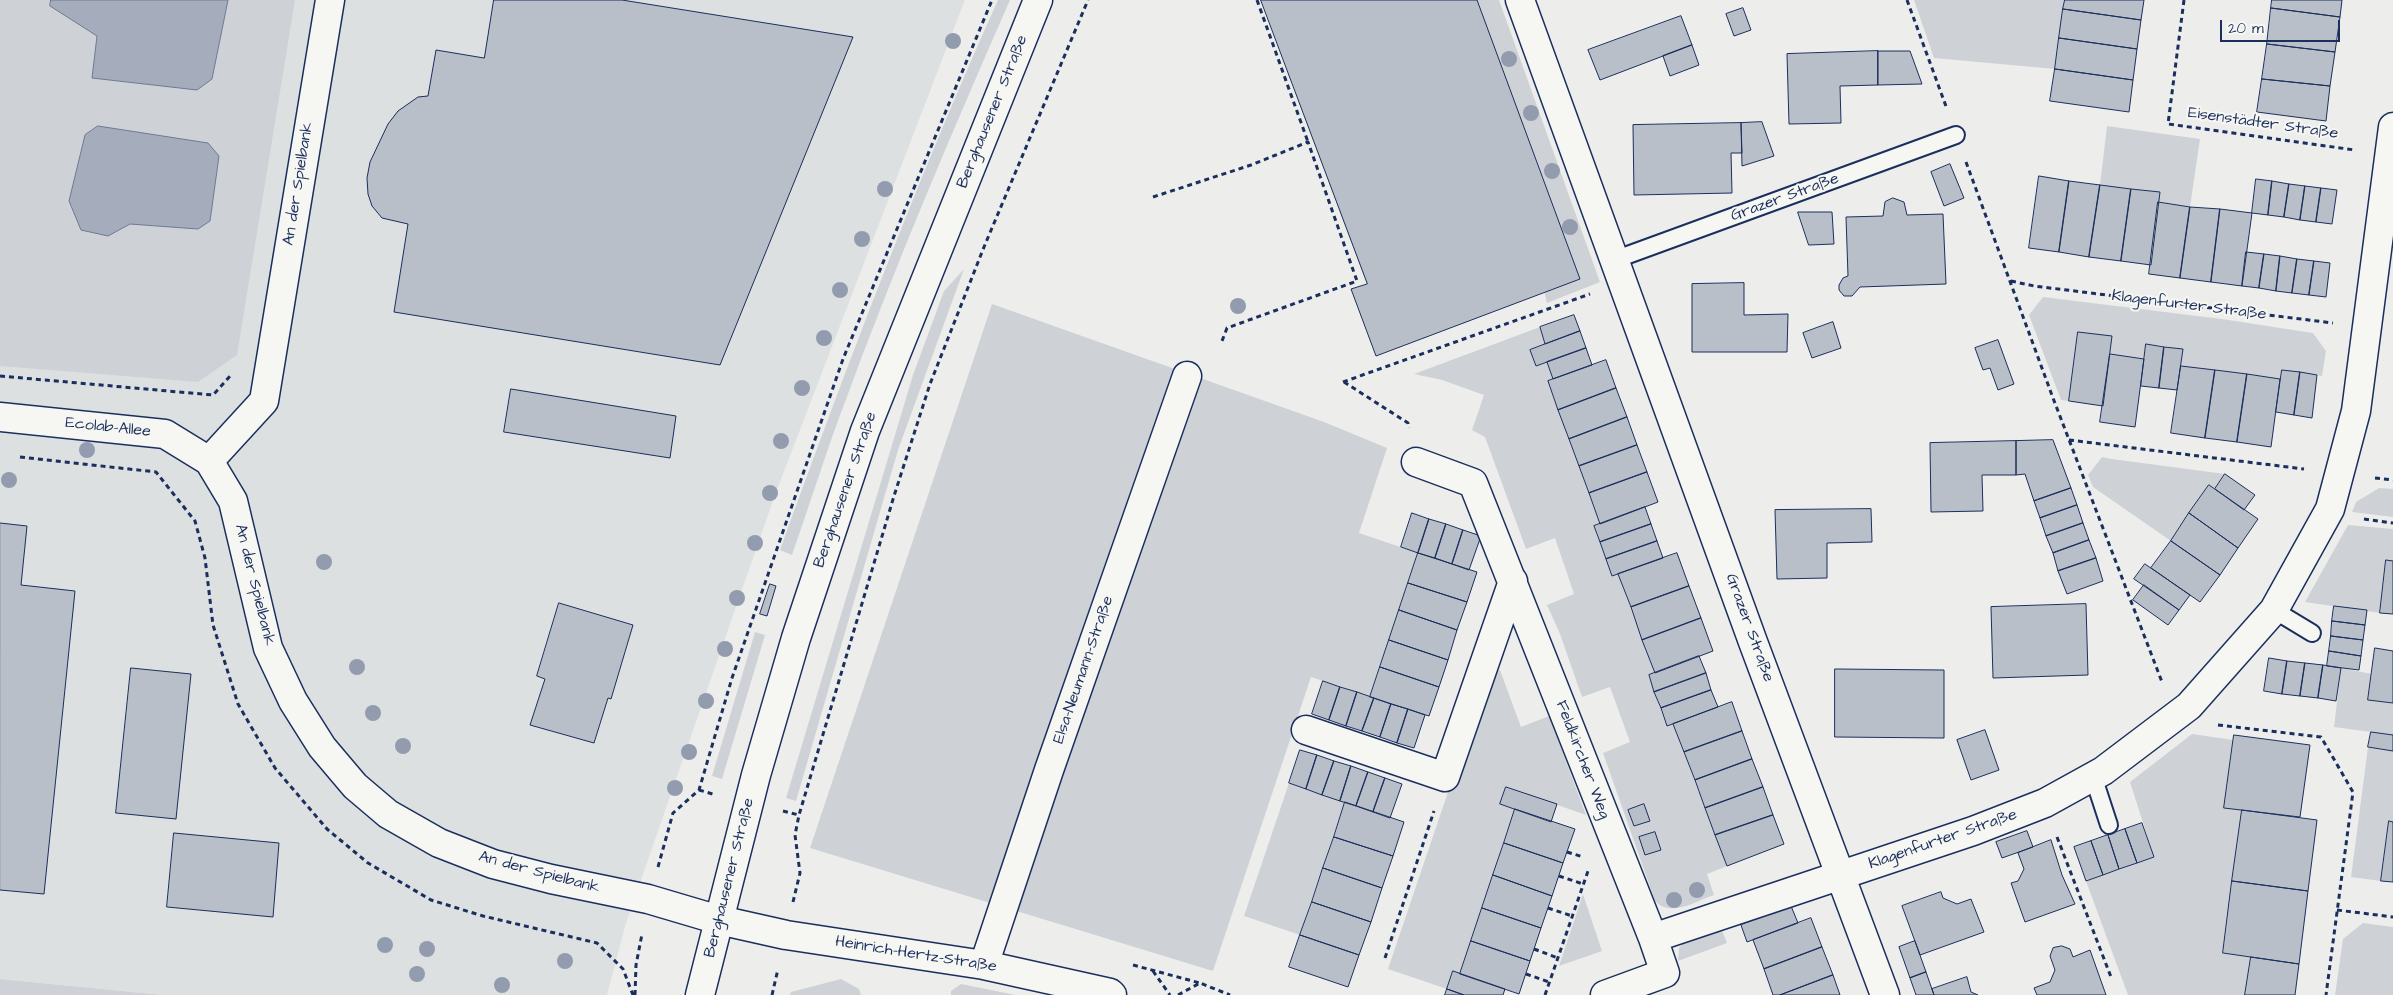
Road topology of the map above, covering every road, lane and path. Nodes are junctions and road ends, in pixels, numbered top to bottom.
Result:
1 (330, 0) edge
2 (992, 0) edge
3 (1038, 0) edge
4 (1088, 0) edge
5 (1257, 0) edge
6 (1520, 0) edge
7 (1906, 0) edge
8 (2184, 0) edge
9 (2393, 127) edge
10 (1956, 135) junction
11 (1308, 142) junction
12 (2360, 150) dead end
13 (1153, 197) dead end
14 (1618, 271) junction
15 (2011, 281) junction
16 (2368, 328) junction
17 (1222, 342) dead end
18 (233, 373) dead end
19 (0, 376) edge
20 (1187, 376) dead end
21 (0, 418) edge
22 (2069, 440) junction
23 (10, 456) dead end
24 (209, 461) junction
25 (1416, 462) joint
26 (156, 472) dead end
27 (2340, 474) junction
28 (1513, 581) junction
29 (2274, 610) junction
30 (2312, 633) dead end
31 (2181, 711) junction
32 (1306, 730) dead end
33 (2093, 776) junction
34 (1445, 777) junction
35 (2045, 803) junction
36 (1605, 820) junction
37 (2109, 825) dead end
38 (1567, 852) dead end
39 (1592, 860) junction
40 (800, 873) dead end
41 (1841, 875) junction
42 (1559, 876) dead end
43 (1583, 884) junction
44 (648, 899) junction
45 (1548, 908) dead end
46 (2337, 910) junction
47 (1572, 916) junction
48 (2393, 917) edge
49 (720, 920) junction
50 (1653, 938) junction
51 (1534, 949) dead end
52 (1385, 958) dead end
53 (1558, 958) junction
54 (984, 965) junction
55 (1153, 970) dead end
56 (1526, 974) dead end
57 (2111, 977) dead end
58 (1550, 982) junction
59 (635, 995) edge
60 (700, 995) edge
61 (1112, 995) edge
62 (1170, 995) edge
63 (1178, 995) edge
64 (1230, 995) edge
65 (1546, 995) edge
66 (1605, 995) edge
67 (1885, 995) edge
68 (2326, 995) edge

1 - 24 street, An der Spielbank
2 - 44 path
3 - 49 street, Berghausener Straße
4 - 40 path
5 - 11 path
6 - 14 street, Grazer Straße
7 - 10 path
8 - 12 path, Eisenstädter Straße
9 - 16 street, Klagenfurter Straße
10 - 14 lane, Grazer Straße
10 - 15 path
11 - 13 path
11 - 17 path
14 - 25 path
14 - 41 street, Grazer Straße
15 - 16 path, Klagenfurter Straße
15 - 22 path
16 - 27 street, Klagenfurter Straße
18 - 19 path
20 - 54 street, Elsa-Neumann-Straße
21 - 24 street, Ecolab-Allee
22 - 27 path
22 - 31 path
23 - 26 path
24 - 44 street, An der Spielbank
25 - 28 street, Feldkircher Weg
27 - 29 street, Klagenfurter Straße
28 - 34 street
28 - 36 street, Feldkircher Weg
29 - 30 lane
29 - 31 street, Klagenfurter Straße
31 - 33 street, Klagenfurter Straße
31 - 46 path
32 - 34 street
33 - 35 street, Klagenfurter Straße
33 - 37 lane
34 - 52 path
35 - 41 street, Klagenfurter Straße
35 - 57 path
36 - 39 path
36 - 50 street, Feldkircher Weg
38 - 39 path
39 - 43 path
41 - 50 street
41 - 67 street, Grazer Straße
42 - 43 path
43 - 47 path
44 - 49 street, An der Spielbank
44 - 59 path
45 - 47 path
46 - 48 path
46 - 68 path
47 - 53 path
49 - 54 street, Heinrich-Hertz-Straße
49 - 60 street, Berghausener Straße
50 - 66 street, Feldkircher Weg
51 - 53 path
53 - 58 path
54 - 61 street, Heinrich-Hertz-Straße
55 - 62 path
56 - 58 path
58 - 65 path
63 - 64 path

